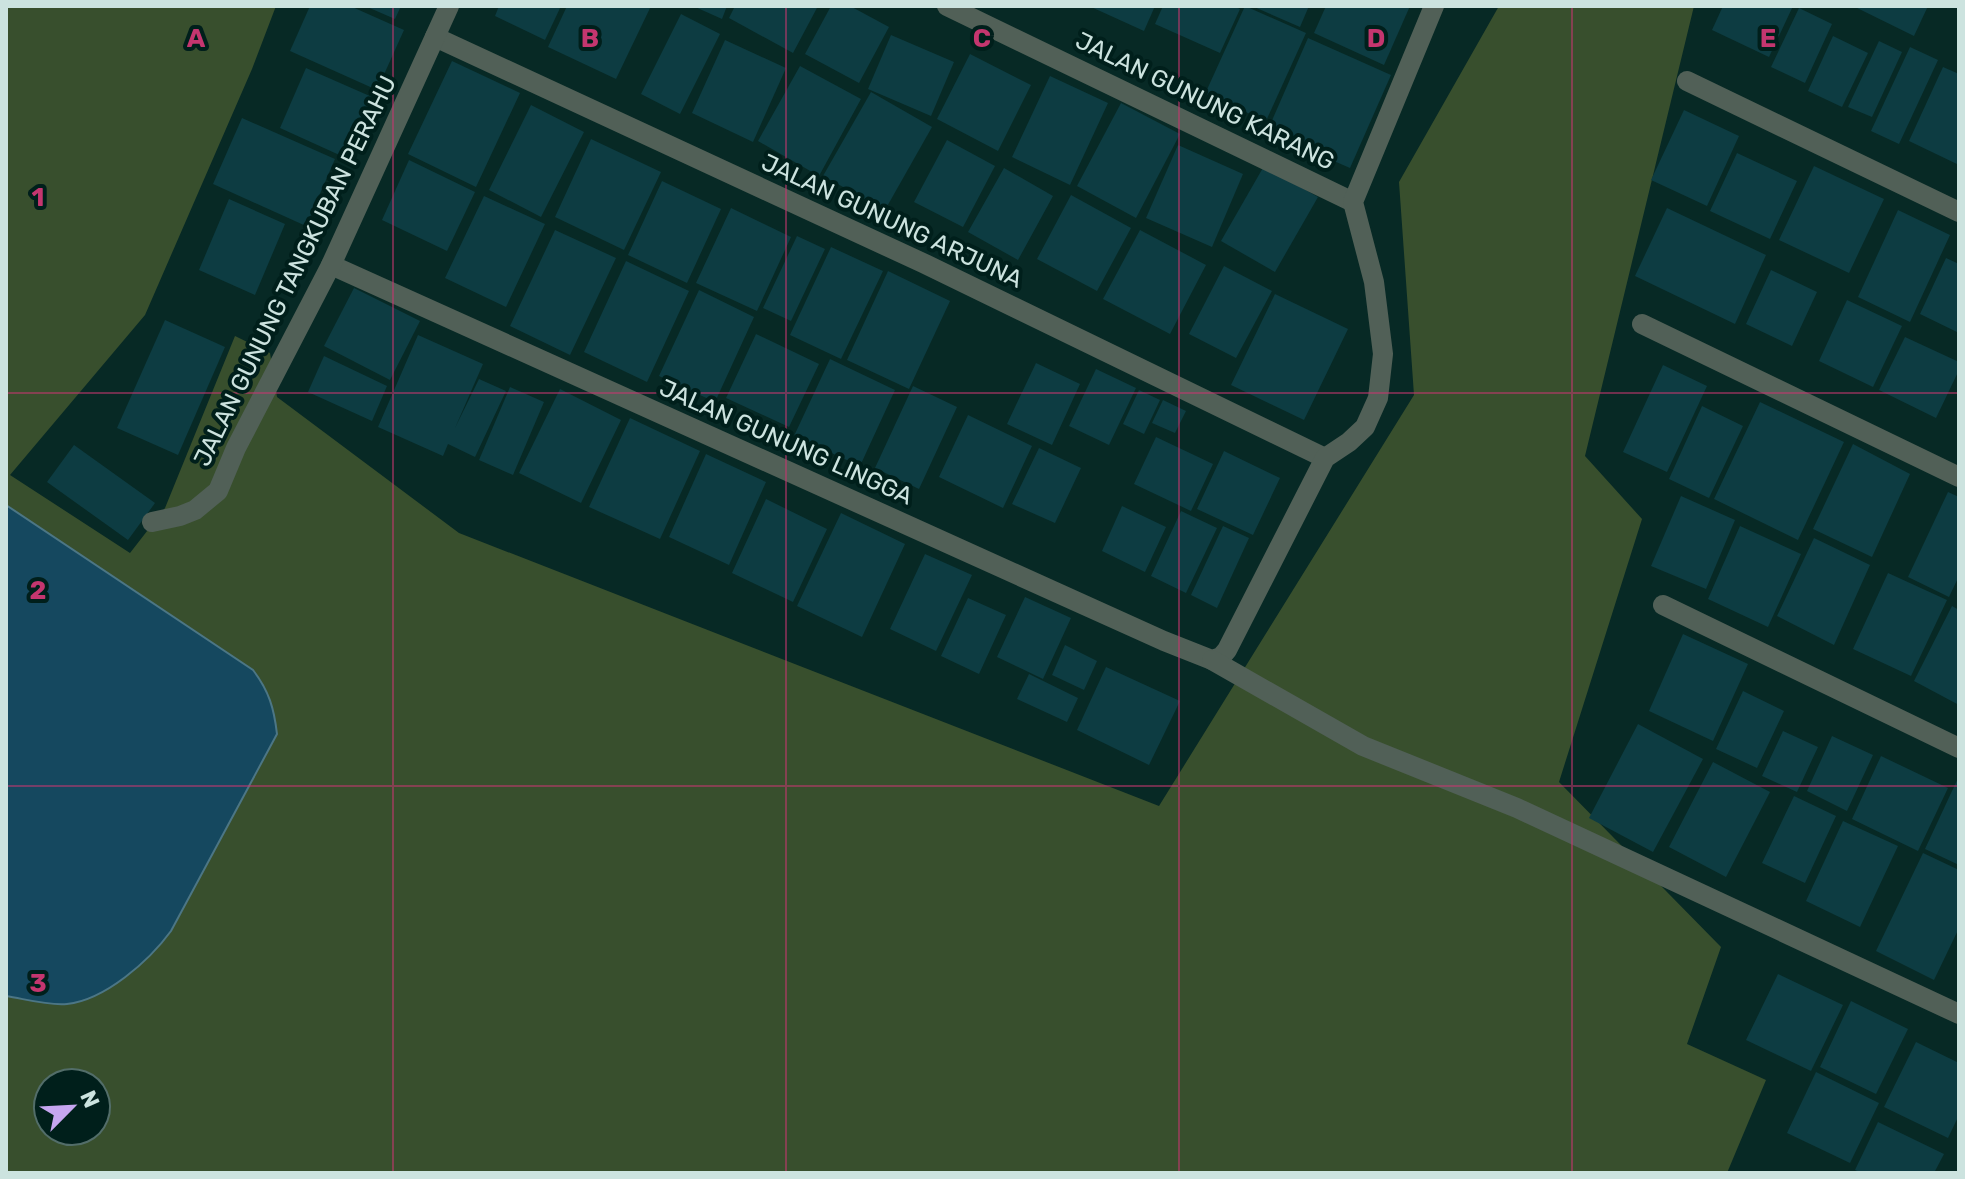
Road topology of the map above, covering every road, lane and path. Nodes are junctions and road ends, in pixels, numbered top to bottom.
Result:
1 (449, 6) edge
2 (947, 6) edge
3 (1434, 6) edge
4 (435, 37) junction
5 (1687, 81) dead end
6 (1353, 202) junction
7 (1959, 212) edge
8 (331, 265) junction
9 (1642, 324) dead end
10 (1325, 458) junction
11 (1959, 477) edge
12 (152, 522) dead end
13 (1663, 605) dead end
14 (1217, 658) junction
15 (1959, 748) edge
16 (1959, 1014) edge

1 - 4 street, JALAN GUNUNG TANGKUBAN PERAHU
2 - 6 street, JALAN GUNUNG KARANG
3 - 6 street
4 - 8 street, JALAN GUNUNG TANGKUBAN PERAHU
4 - 10 street, JALAN GUNUNG ARJUNA
5 - 7 street
6 - 10 street
8 - 12 street, JALAN GUNUNG TANGKUBAN PERAHU
8 - 14 street, JALAN GUNUNG LINGGA
9 - 11 street
10 - 14 street
13 - 15 street
14 - 16 street, JALAN GUNUNG LINGGA

